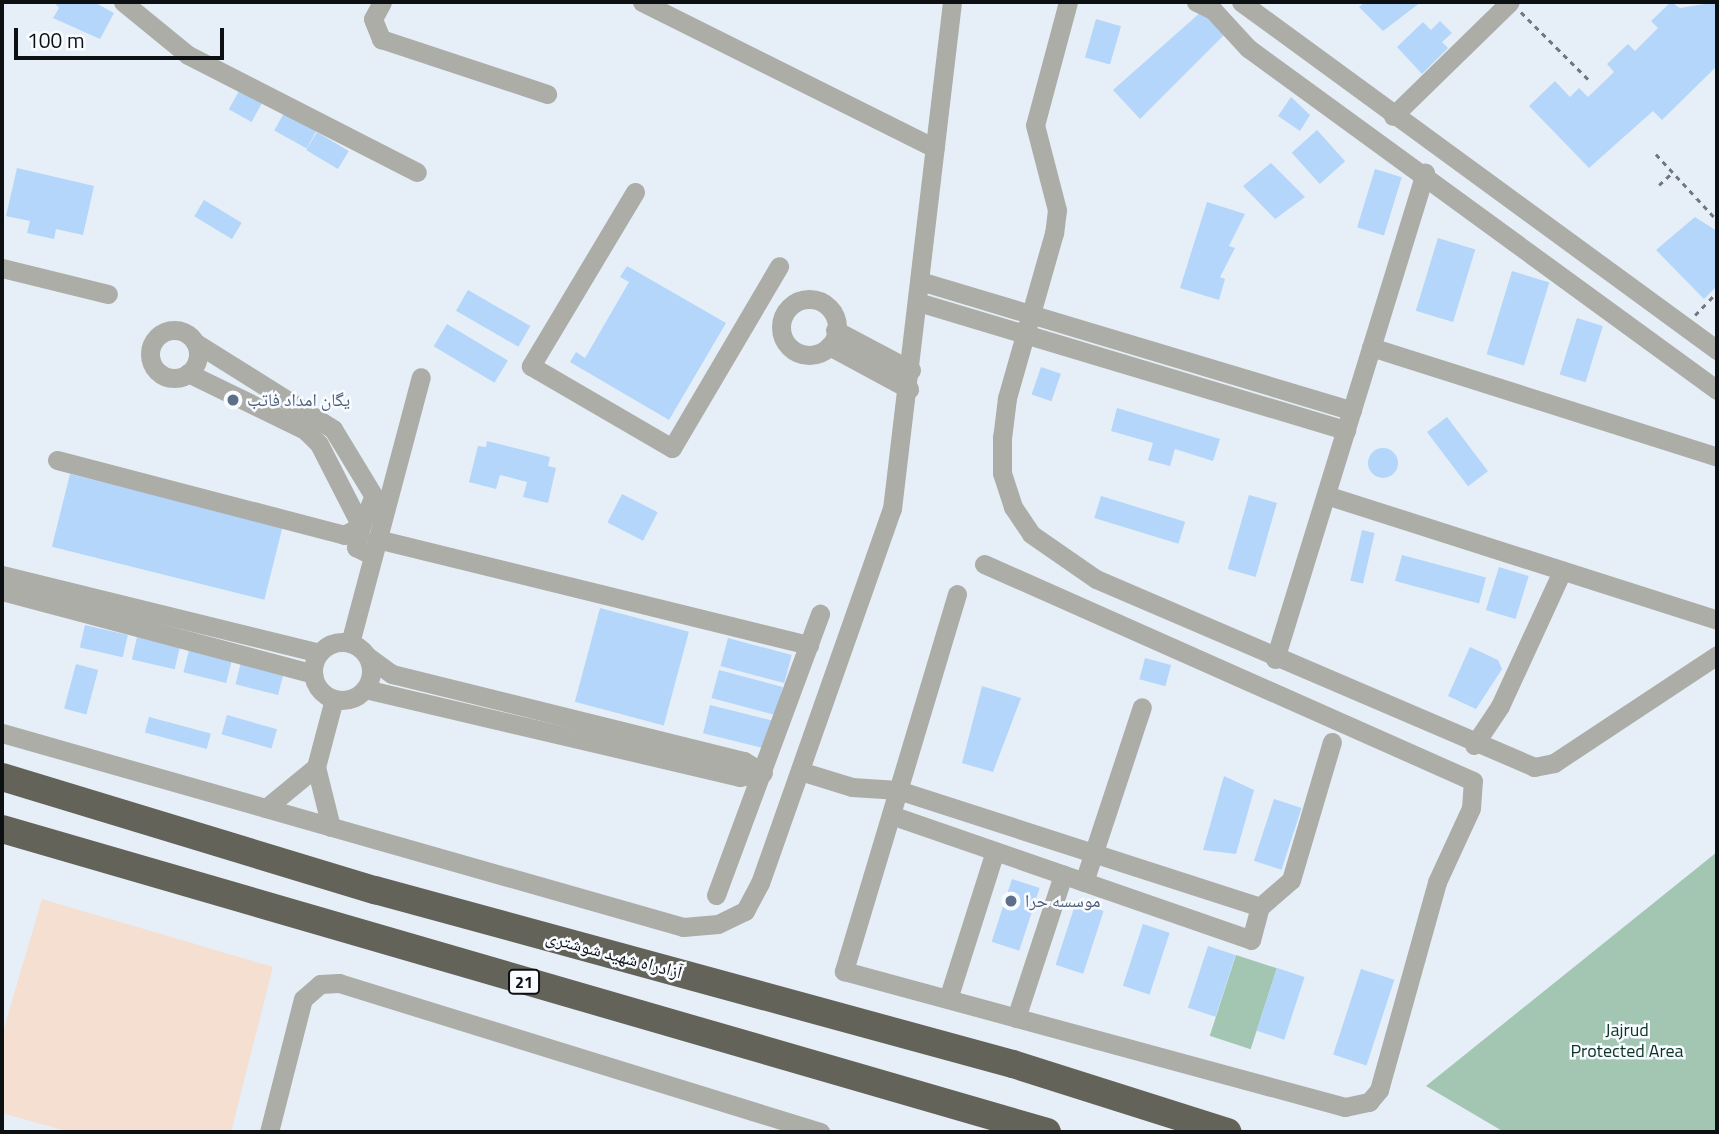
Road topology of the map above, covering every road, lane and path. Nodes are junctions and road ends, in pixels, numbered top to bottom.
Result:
1 (123, 2) edge
2 (383, 2) edge
3 (642, 2) edge
4 (952, 2) edge
5 (1068, 2) edge
6 (1196, 2) edge
7 (1241, 2) edge
8 (1511, 2) edge
9 (1591, 82) dead end
10 (547, 94) dead end
11 (1393, 116) junction
12 (936, 148) junction
13 (1656, 155) dead end
14 (416, 172) dead end
15 (1425, 173) junction
16 (1672, 173) junction
17 (1660, 186) dead end
18 (635, 192) dead end
19 (1717, 220) edge
20 (779, 266) dead end
21 (2, 268) edge
22 (920, 281) junction
23 (1717, 292) edge
24 (108, 294) dead end
25 (761, 297) junction
26 (918, 302) junction
27 (789, 313) junction
28 (1031, 315) junction
29 (1695, 315) dead end
30 (1026, 334) junction
31 (832, 338) junction
32 (196, 343) junction
33 (1371, 347) junction
34 (1717, 350) edge
35 (188, 373) junction
36 (421, 377) dead end
37 (910, 380) junction
38 (1717, 390) edge
39 (1352, 411) junction
40 (1346, 430) junction
41 (1717, 457) edge
42 (57, 460) dead end
43 (1326, 495) junction
44 (379, 505) junction
45 (361, 526) junction
46 (375, 547) junction
47 (984, 564) dead end
48 (1562, 571) junction
49 (2, 575) edge
50 (2, 591) edge
51 (957, 594) dead end
52 (820, 614) dead end
53 (1717, 620) edge
54 (349, 643) junction
55 (809, 645) junction
56 (319, 653) junction
57 (1717, 655) edge
58 (367, 656) junction
59 (1275, 659) junction
60 (313, 674) junction
61 (365, 689) junction
62 (334, 699) junction
63 (1142, 707) dead end
64 (2, 733) edge
65 (1332, 742) dead end
66 (1474, 745) junction
67 (316, 767) junction
68 (800, 771) junction
69 (763, 774) junction
70 (2, 777) edge
71 (898, 790) junction
72 (266, 808) junction
73 (891, 815) junction
74 (331, 827) junction
75 (2, 829) edge
76 (995, 851) junction
77 (1094, 853) junction
78 (1063, 875) junction
79 (1084, 882) junction
80 (716, 895) dead end
81 (1260, 906) junction
82 (948, 999) junction
83 (1016, 1018) junction
84 (269, 1132) edge
85 (820, 1132) edge
86 (1047, 1132) edge
87 (1227, 1132) edge

1 - 14 street
2 - 10 street
3 - 12 street
4 - 12 street
5 - 28 street
6 - 15 street
7 - 11 street
8 - 9 path
8 - 11 street
11 - 34 street
12 - 22 street
13 - 16 path
15 - 33 street
15 - 38 street
16 - 17 path
16 - 19 path
18 - 25 street
20 - 25 street
21 - 24 street
22 - 26 street
22 - 28 street
23 - 29 path
25 - 27 street
26 - 30 street
26 - 37 street
27 - 31 street
27 - 31 street
28 - 30 street
28 - 39 street
30 - 40 street
30 - 59 street
31 - 37 street
32 - 35 street
32 - 35 street
32 - 44 street
33 - 39 street
33 - 41 street
35 - 45 street
36 - 44 street
37 - 68 street
39 - 40 street
40 - 43 street
42 - 45 street
43 - 48 street
43 - 59 street
44 - 45 street
44 - 46 street
45 - 46 street
46 - 54 street
46 - 55 street
47 - 83 street
48 - 53 street
48 - 66 street
49 - 56 street
50 - 60 street
51 - 71 street
52 - 55 street
54 - 56 street
54 - 58 street
55 - 69 street
56 - 60 street
57 - 66 street
58 - 61 street
58 - 69 street
59 - 66 street
60 - 62 street
61 - 62 street
61 - 69 street
62 - 67 street
63 - 77 street
64 - 72 street
65 - 81 street
67 - 72 street
67 - 74 street
68 - 71 street
68 - 74 street
69 - 80 street
70 - 87 highway, آزادراه شهید شوشتری
71 - 73 street
71 - 77 street
72 - 74 street
73 - 76 street
73 - 82 street
75 - 86 highway, 21
76 - 78 street
76 - 82 street
77 - 79 street
77 - 81 street
78 - 79 street
78 - 83 street
79 - 81 street
82 - 83 street
84 - 85 street

